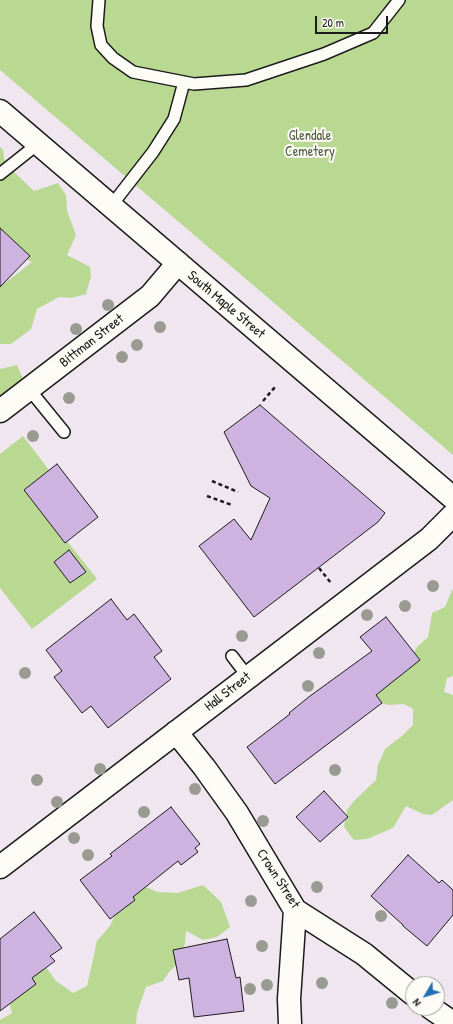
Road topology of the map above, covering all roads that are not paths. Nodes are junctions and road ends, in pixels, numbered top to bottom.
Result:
1 (99, 0) edge
2 (399, 0) edge
3 (184, 82) junction
4 (0, 111) edge
5 (38, 144) junction
6 (0, 174) edge
7 (111, 206) junction
8 (178, 263) junction
9 (29, 389) junction
10 (0, 411) edge
11 (64, 432) dead end
12 (453, 498) edge
13 (453, 515) edge
14 (232, 656) dead end
15 (248, 677) junction
16 (176, 732) junction
17 (0, 866) edge
18 (295, 910) junction
19 (405, 987) edge
20 (443, 1016) edge
21 (453, 1023) edge
22 (290, 1024) edge

1 - 3 lane
2 - 3 lane
3 - 7 lane
4 - 5 street, South Maple Street
5 - 6 lane
5 - 7 street, South Maple Street
7 - 8 street, South Maple Street
8 - 9 street, Bittman Street
8 - 12 street, South Maple Street
9 - 10 street, Bittman Street
9 - 11 lane
13 - 15 street, Hall Street
14 - 15 lane
15 - 16 street, Hall Street
16 - 17 street, Hall Street
16 - 18 street, Crown Street
18 - 19 street, Crown Street
18 - 22 street
20 - 21 street

